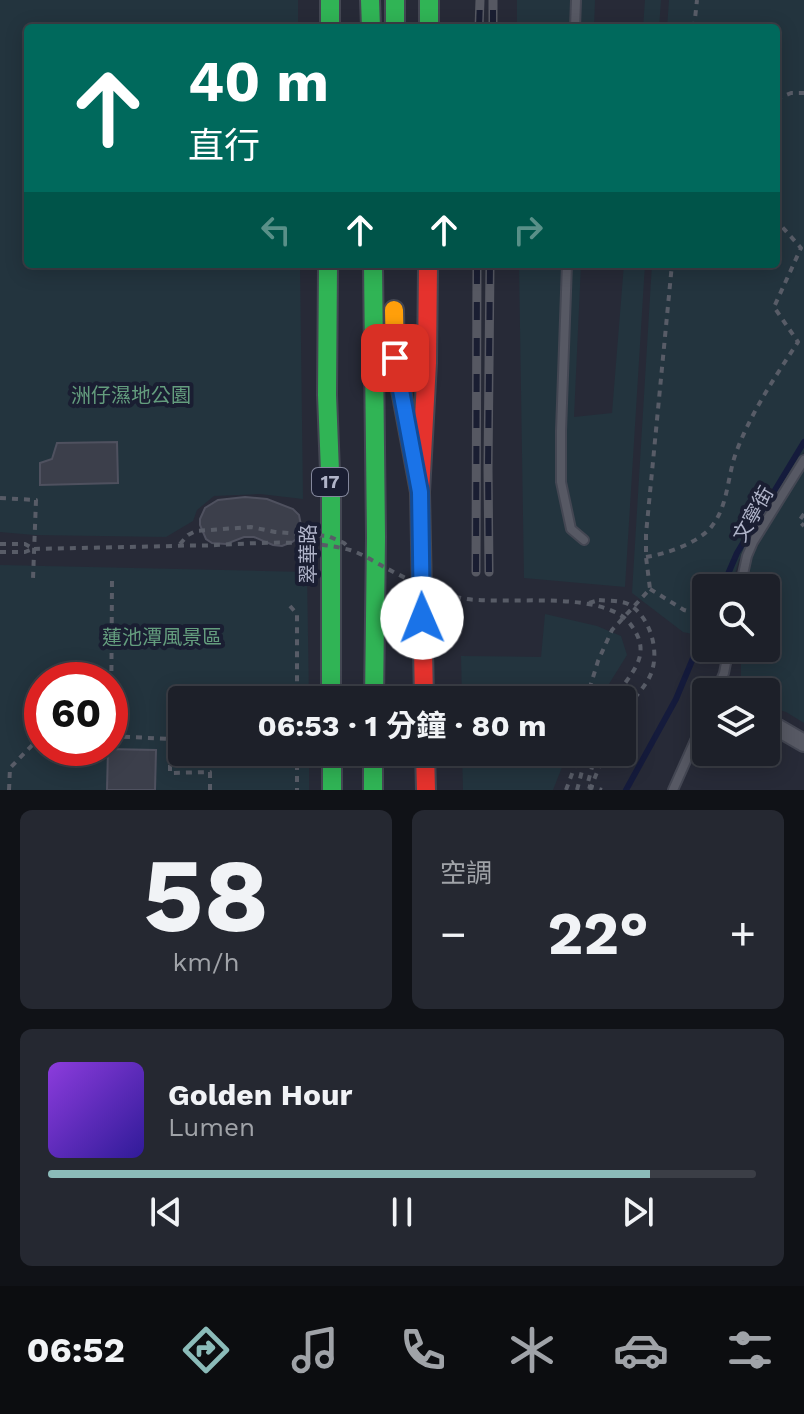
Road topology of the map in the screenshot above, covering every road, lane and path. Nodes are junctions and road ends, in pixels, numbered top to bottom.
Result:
1 (330, 0) edge
2 (370, 0) edge
3 (395, 0) edge
4 (429, 0) edge
5 (576, 0) edge
6 (697, 0) edge
7 (330, 24) edge
8 (371, 24) edge
9 (395, 24) edge
10 (429, 24) edge
11 (575, 24) edge
12 (694, 24) edge
13 (804, 93) edge
14 (780, 97) edge
15 (780, 224) edge
16 (328, 268) edge
17 (373, 268) edge
18 (428, 268) edge
19 (567, 268) edge
20 (672, 268) edge
21 (393, 289) dead end
22 (804, 460) edge
23 (420, 492) junction
24 (0, 498) edge
25 (804, 514) edge
26 (804, 526) edge
27 (584, 540) dead end
28 (0, 544) edge
29 (179, 545) junction
30 (34, 549) junction
31 (350, 550) junction
32 (0, 552) edge
33 (646, 557) junction
34 (743, 574) edge
35 (33, 579) dead end
36 (112, 581) dead end
37 (650, 589) junction
38 (589, 603) junction
39 (290, 606) dead end
40 (692, 612) edge
41 (111, 662) edge
42 (297, 686) edge
43 (331, 686) edge
44 (374, 686) edge
45 (424, 686) edge
46 (590, 686) edge
47 (624, 686) edge
48 (636, 695) edge
49 (780, 729) edge
50 (128, 737) edge
51 (804, 743) edge
52 (692, 747) edge
53 (24, 754) edge
54 (297, 766) edge
55 (332, 766) edge
56 (373, 766) edge
57 (425, 766) edge
58 (575, 766) edge
59 (583, 766) edge
60 (592, 766) edge
61 (599, 766) edge
62 (9, 790) edge
63 (210, 790) edge
64 (297, 790) edge
65 (332, 790) edge
66 (373, 790) edge
67 (426, 790) edge
68 (566, 790) edge
69 (577, 790) edge
70 (590, 790) edge
71 (602, 790) edge
72 (673, 790) edge

1 - 7 main road
2 - 8 main road
3 - 9 main road
4 - 10 main road
5 - 11 lane
6 - 12 path
13 - 14 path
15 - 33 path
16 - 43 main road, 翠華路 / 17
17 - 44 main road
18 - 23 main road
19 - 27 lane
20 - 33 path
21 - 23 main road
22 - 34 lane, 文寧街
23 - 45 main road
24 - 30 path
25 - 26 path
28 - 30 path
29 - 30 path, bridge
29 - 31 path, bridge
29 - 31 path, bridge
30 - 32 path
30 - 35 path
31 - 38 path, bridge
33 - 37 path
36 - 41 path
37 - 40 path
37 - 46 path
38 - 47 path, bridge
38 - 48 path, bridge
39 - 42 path
49 - 51 street
50 - 63 path
52 - 72 lane
53 - 62 path
54 - 64 path
55 - 65 main road
56 - 66 main road
57 - 67 main road
58 - 68 path
59 - 69 path
60 - 71 path
61 - 70 path, bridge

